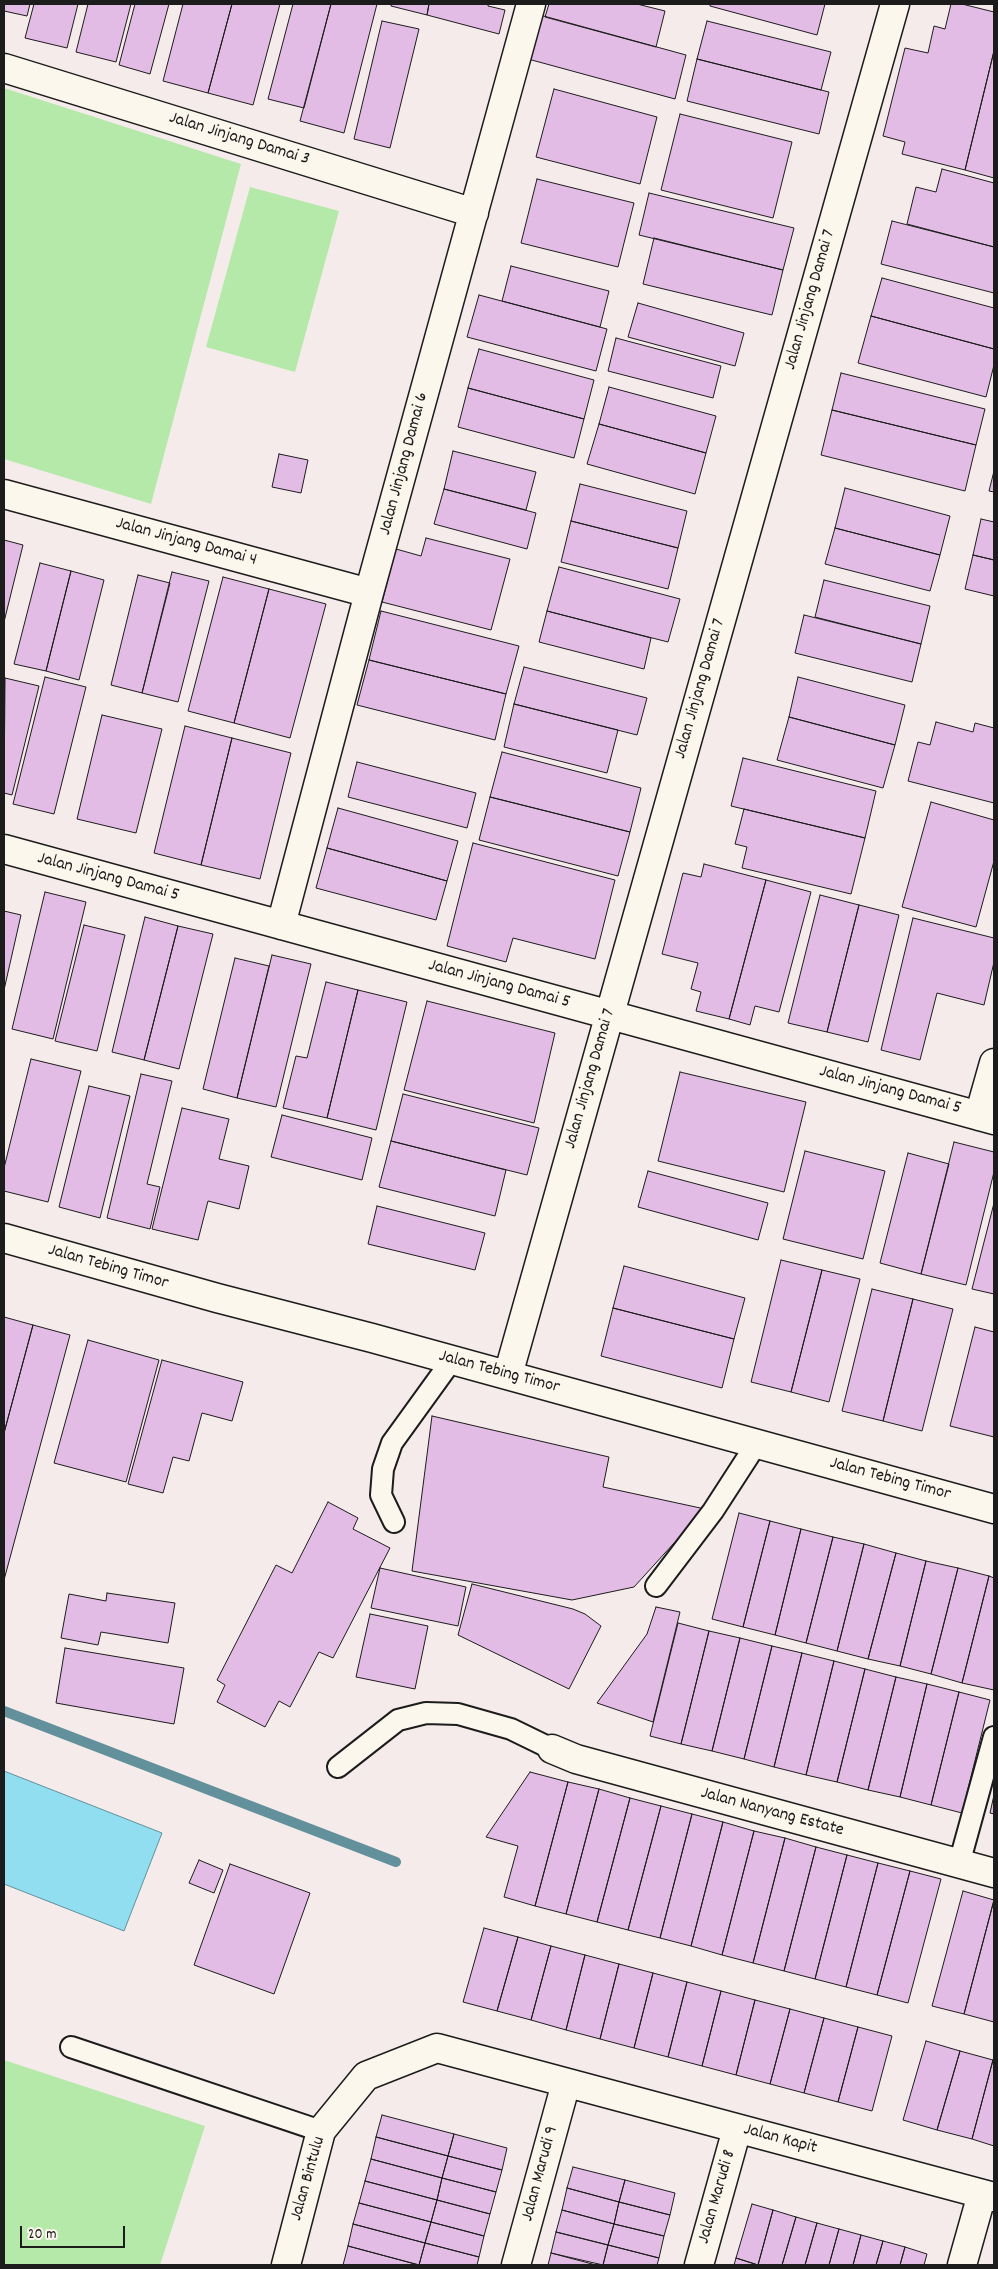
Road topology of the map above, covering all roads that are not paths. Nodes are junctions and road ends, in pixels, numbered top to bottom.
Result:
1 (531, 4) edge
2 (895, 4) edge
3 (4, 68) edge
4 (474, 213) junction
5 (4, 494) edge
6 (369, 593) junction
7 (4, 849) edge
8 (281, 925) junction
9 (610, 1015) junction
10 (994, 1063) edge
11 (987, 1118) edge
12 (4, 1238) edge
13 (452, 1360) junction
14 (508, 1375) junction
15 (757, 1443) junction
16 (994, 1509) edge
17 (394, 1522) dead end
18 (656, 1586) dead end
19 (994, 1737) edge
20 (552, 1749) joint
21 (338, 1767) dead end
22 (959, 1864) junction
23 (994, 1873) edge
24 (71, 2047) dead end
25 (566, 2083) junction
26 (737, 2129) junction
27 (321, 2131) junction
28 (988, 2195) edge
29 (286, 2265) edge
30 (516, 2265) edge
31 (699, 2265) edge
32 (962, 2265) edge

1 - 4 street, Jalan Jinjang Damai 6
2 - 9 street, Jalan Jinjang Damai 7
3 - 4 street, Jalan Jinjang Damai 3
4 - 6 street, Jalan Jinjang Damai 6
5 - 6 street, Jalan Jinjang Damai 4
6 - 8 street, Jalan Jinjang Damai 6
7 - 8 street, Jalan Jinjang Damai 5
8 - 9 street, Jalan Jinjang Damai 5
9 - 11 street, Jalan Jinjang Damai 5
9 - 14 street, Jalan Jinjang Damai 7
10 - 11 street
12 - 13 street, Jalan Tebing Timor
13 - 14 street, Jalan Tebing Timor
13 - 17 lane
14 - 15 street, Jalan Tebing Timor
15 - 16 street, Jalan Tebing Timor
15 - 18 lane
19 - 22 lane
20 - 21 lane
20 - 22 street, Jalan Nanyang Estate
22 - 23 street, Jalan Nanyang Estate
24 - 27 lane
25 - 26 street, Jalan Kapit
25 - 27 street, Jalan Bintulu
25 - 30 street, Jalan Marudi 9
26 - 28 street, Jalan Kapit
26 - 31 street, Jalan Marudi 8
27 - 29 street, Jalan Bintulu
28 - 32 street

